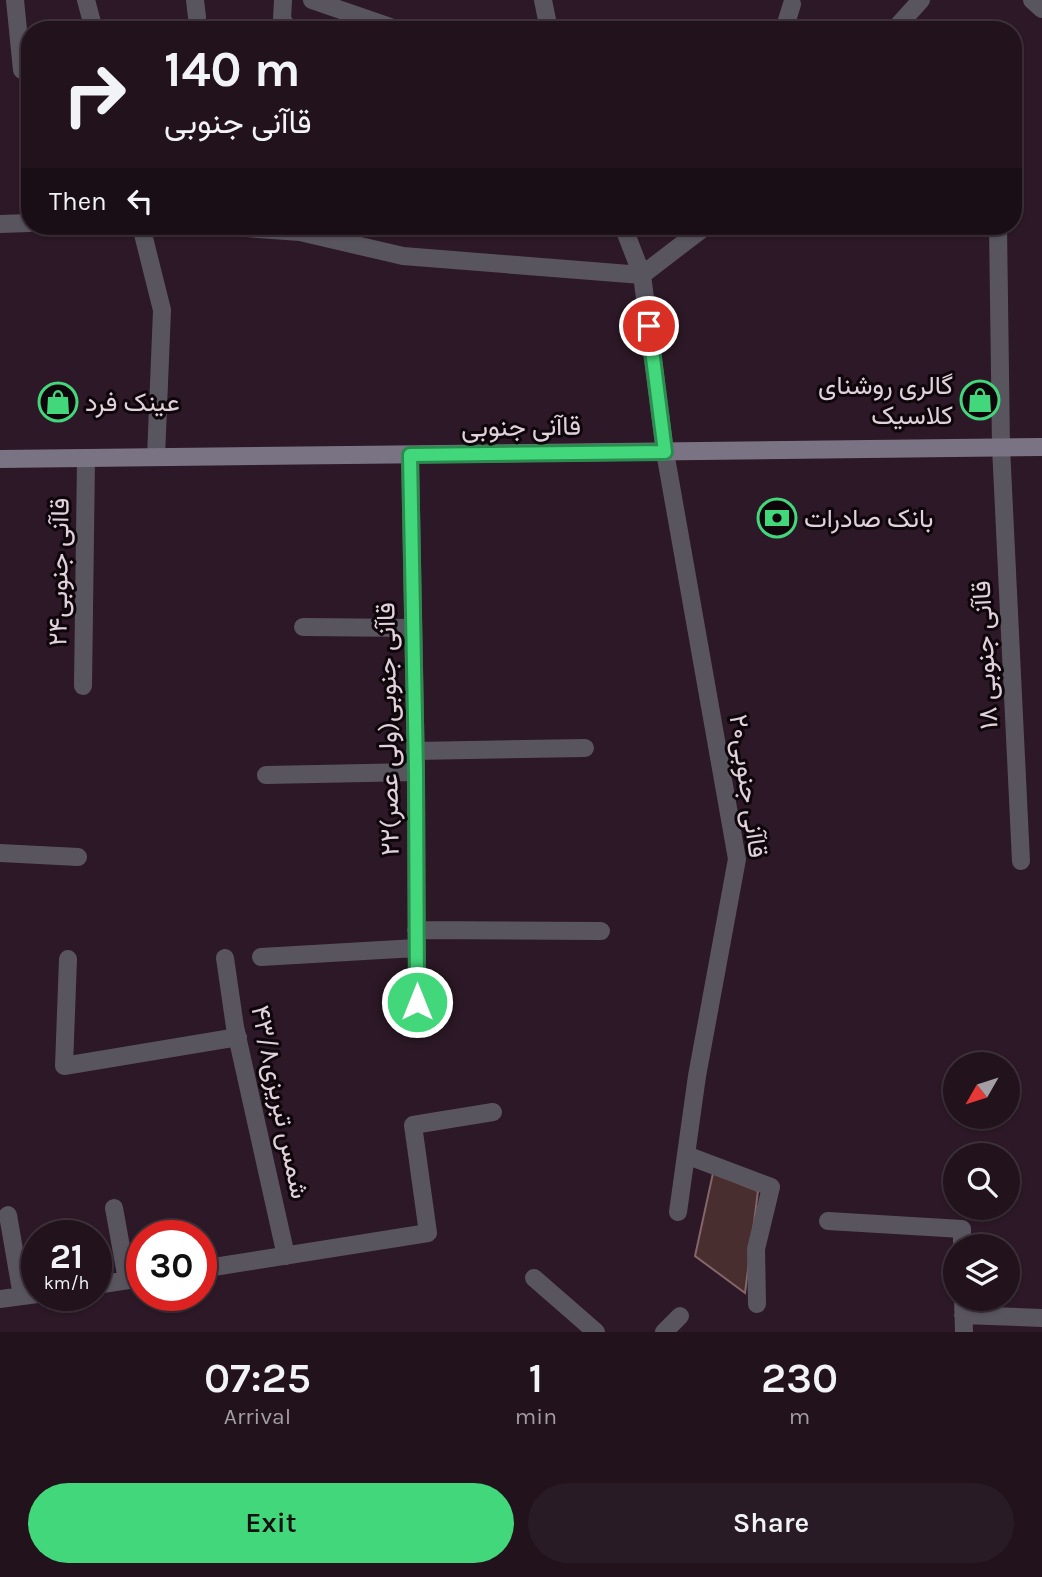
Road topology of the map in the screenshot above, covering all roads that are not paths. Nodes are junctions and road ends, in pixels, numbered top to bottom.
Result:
1 (15, 0) edge
2 (86, 0) edge
3 (283, 0) edge
4 (312, 0) edge
5 (543, 0) edge
6 (921, 0) edge
7 (1032, 0) edge
8 (792, 4) dead end
9 (1042, 9) edge
10 (92, 21) edge
11 (283, 21) edge
12 (373, 21) edge
13 (547, 21) edge
14 (787, 21) edge
15 (902, 21) edge
16 (21, 25) edge
17 (21, 223) edge
18 (0, 224) edge
19 (143, 235) edge
20 (313, 235) edge
21 (626, 235) edge
22 (694, 235) edge
23 (998, 235) edge
24 (642, 275) junction
25 (1001, 447) junction
26 (1042, 447) edge
27 (665, 452) junction
28 (410, 455) junction
29 (156, 457) junction
30 (86, 458) junction
31 (0, 460) edge
32 (303, 627) dead end
33 (413, 628) junction
34 (83, 686) dead end
35 (585, 748) dead end
36 (415, 751) junction
37 (416, 772) junction
38 (266, 775) dead end
39 (0, 853) edge
40 (78, 857) dead end
41 (1021, 861) dead end
42 (601, 931) dead end
43 (416, 939) junction
44 (261, 957) dead end
45 (225, 958) dead end
46 (68, 959) dead end
47 (417, 1002) dead end
48 (237, 1037) junction
49 (493, 1112) dead end
50 (686, 1155) junction
51 (114, 1208) dead end
52 (678, 1212) dead end
53 (8, 1215) dead end
54 (828, 1222) dead end
55 (962, 1234) edge
56 (126, 1251) edge
57 (286, 1256) junction
58 (21, 1265) edge
59 (217, 1267) edge
60 (534, 1278) dead end
61 (21, 1296) edge
62 (0, 1299) edge
63 (757, 1304) dead end
64 (963, 1315) edge
65 (680, 1316) dead end
66 (1042, 1318) edge
67 (596, 1332) edge
68 (664, 1332) edge

1 - 16 street
2 - 10 street
3 - 11 street
4 - 12 street
5 - 13 street
6 - 15 street
7 - 9 street
8 - 14 street
17 - 18 street
19 - 29 street
20 - 24 street
21 - 24 street, ۲۰قاآنی جنوبی
22 - 24 street
23 - 25 street, قاآنی جنوبی ۱۸
24 - 27 street, ۲۰قاآنی جنوبی
25 - 26 main road, قاآنی جنوبی
25 - 27 main road, قاآنی جنوبی
25 - 41 street, قاآنی جنوبی ۱۸
27 - 28 main road, قاآنی جنوبی
27 - 50 street, ۲۰قاآنی جنوبی
28 - 29 main road, قاآنی جنوبی
28 - 33 street, ۲۲قاآنی جنوبی(ولی عصر)
29 - 30 main road, قاآنی جنوبی
30 - 31 main road, قاآنی جنوبی
30 - 34 street, ۲۴قاآنی جنوبی
32 - 33 street
33 - 36 street, ۲۲قاآنی جنوبی(ولی عصر)
35 - 36 street
36 - 37 street, ۲۲قاآنی جنوبی(ولی عصر)
37 - 38 street
37 - 43 street, ۲۲قاآنی جنوبی(ولی عصر)
39 - 40 street
42 - 43 street
43 - 44 street
43 - 47 street, ۲۲قاآنی جنوبی(ولی عصر)
45 - 48 street, شمس تبریزی۴۳/۸
46 - 48 street
48 - 57 street, شمس تبریزی۴۳/۸
49 - 57 street
50 - 52 street, ۲۰قاآنی جنوبی
50 - 63 street
51 - 56 street
53 - 58 street
54 - 55 street
57 - 59 street
60 - 67 street
61 - 62 street
64 - 66 street
65 - 68 street

